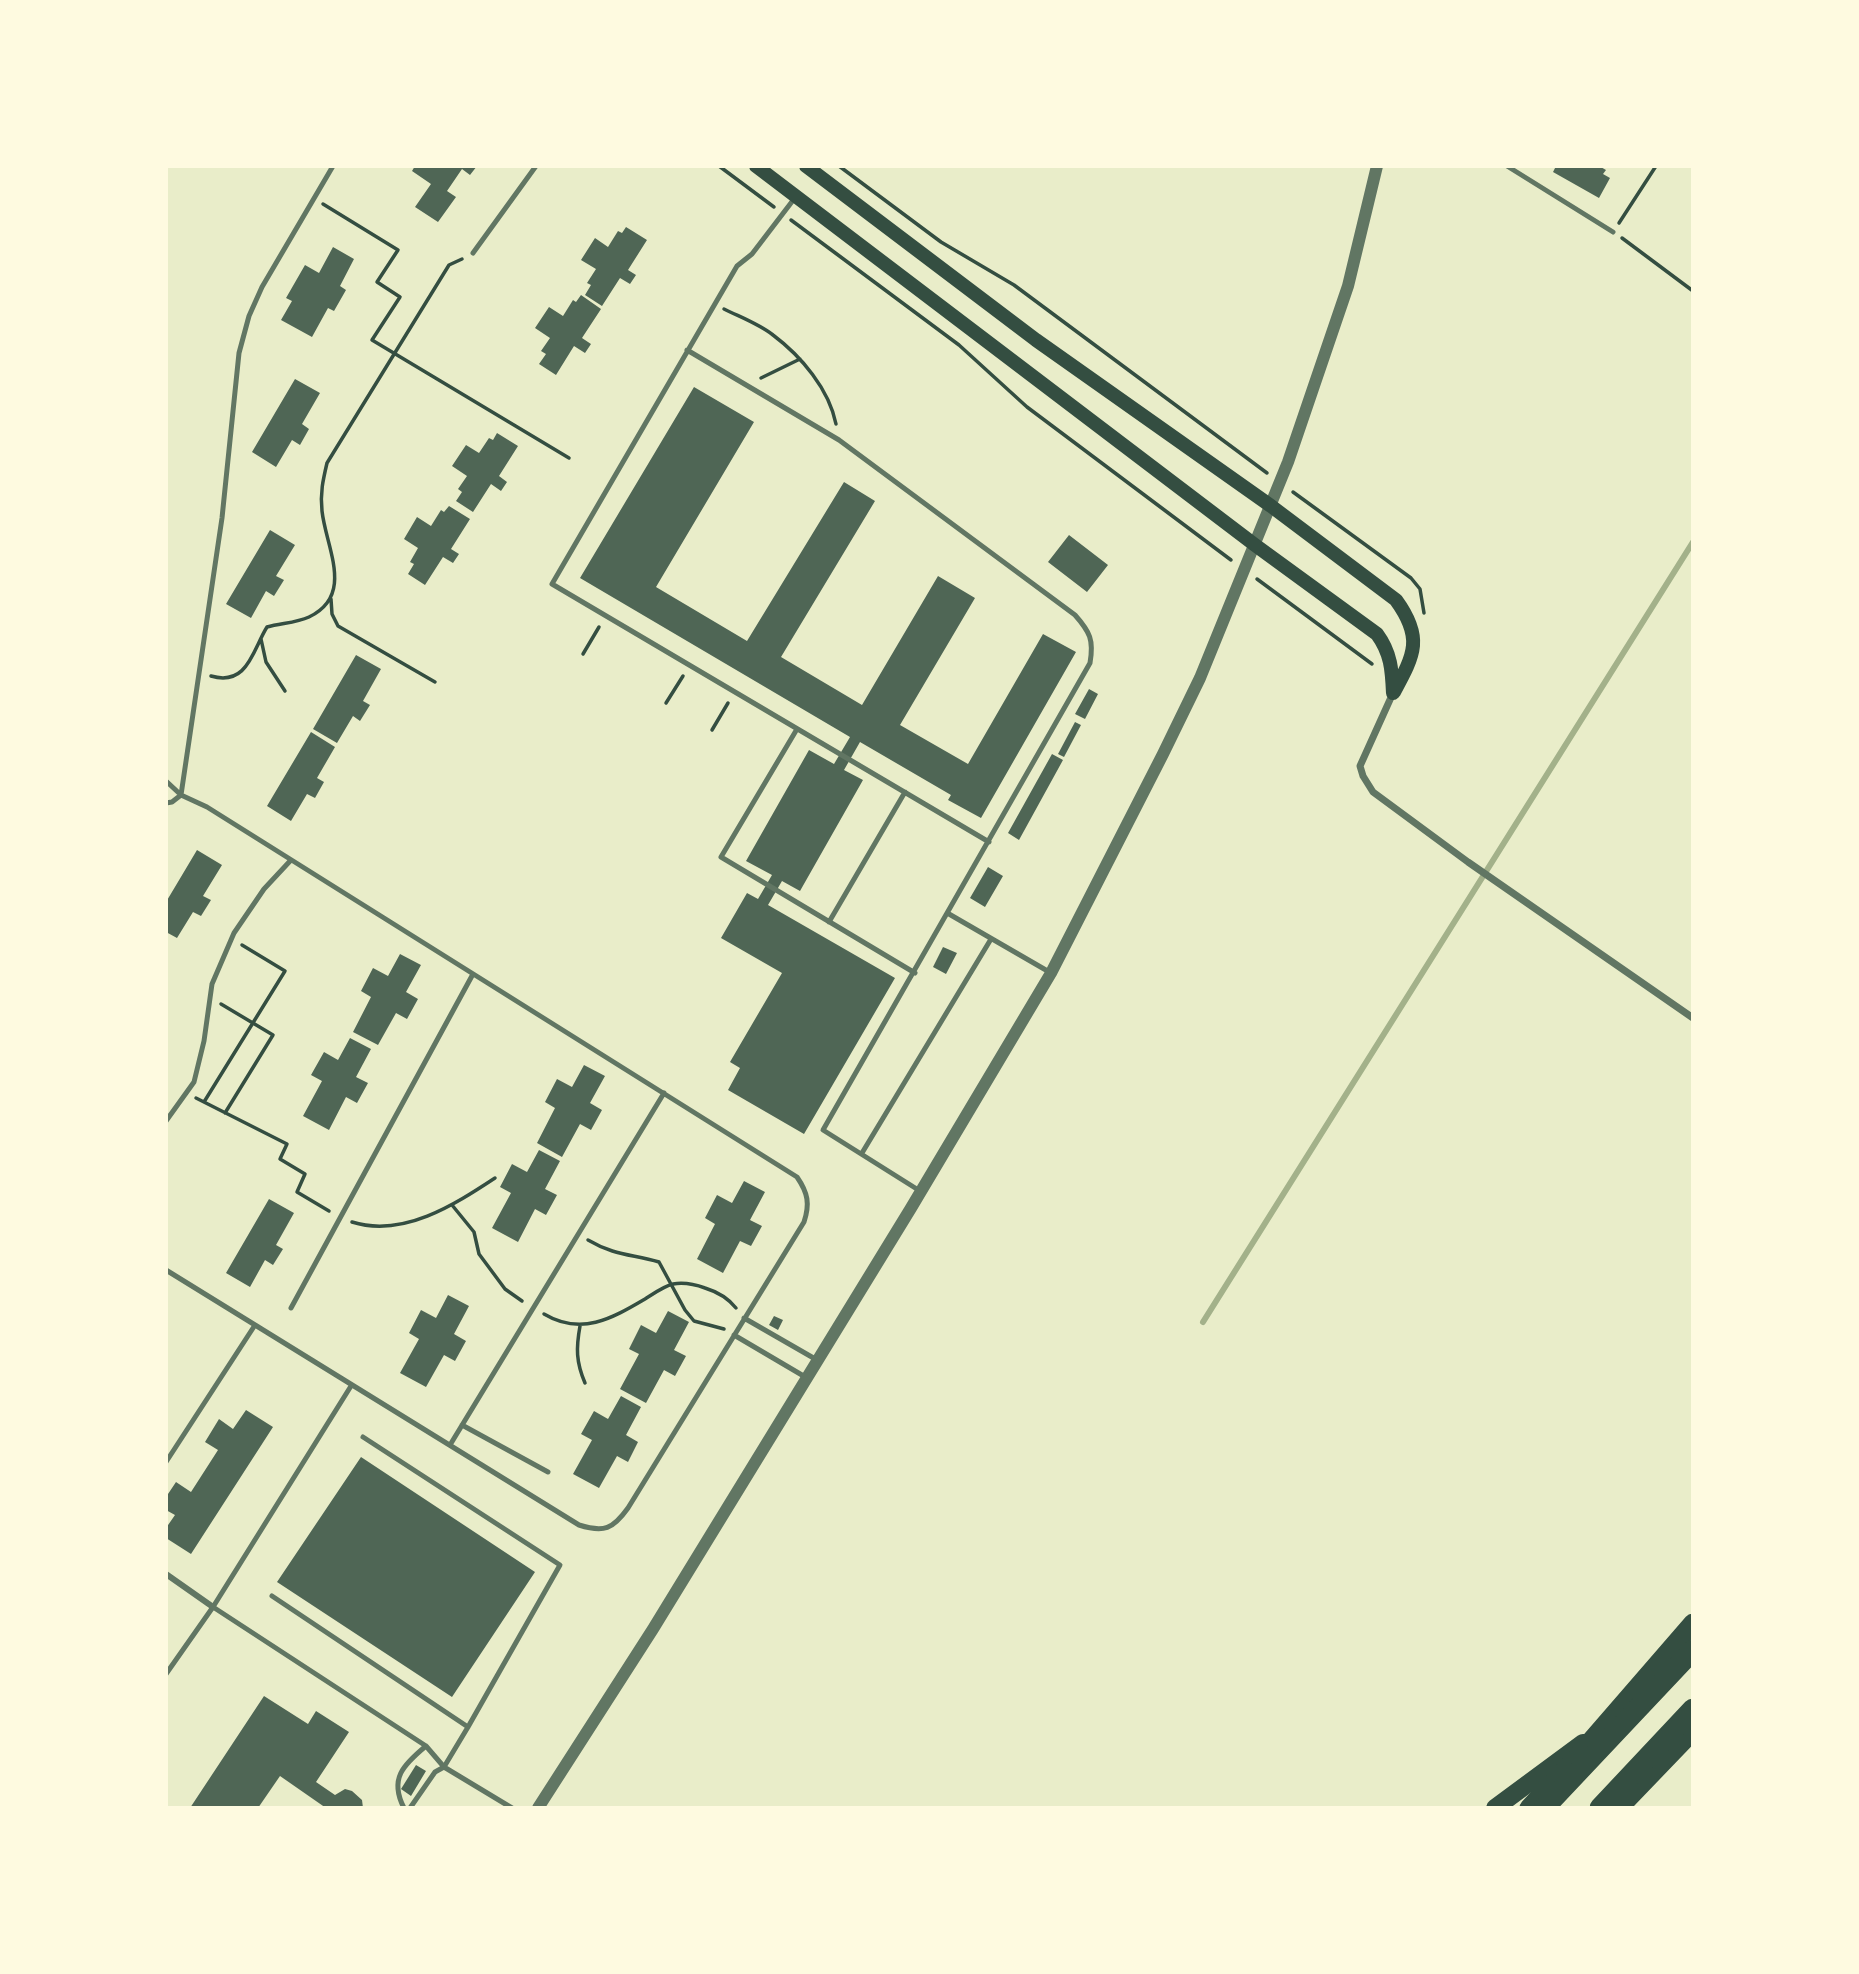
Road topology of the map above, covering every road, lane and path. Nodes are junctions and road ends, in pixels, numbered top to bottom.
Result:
1 (332, 166) edge
2 (536, 166) edge
3 (719, 166) edge
4 (756, 166) edge
5 (806, 166) edge
6 (839, 166) edge
7 (1377, 166) edge
8 (1507, 166) edge
9 (1656, 166) edge
10 (796, 197) junction
11 (313, 199) junction
12 (783, 214) junction
13 (1613, 232) junction
14 (473, 253) joint
15 (1693, 292) edge
16 (715, 304) junction
17 (687, 350) junction
18 (394, 354) junction
19 (800, 359) junction
20 (746, 385) junction
21 (839, 440) junction
22 (569, 458) dead end
23 (1280, 482) junction
24 (1271, 506) junction
25 (1255, 545) junction
26 (1245, 570) junction
27 (331, 597) junction
28 (606, 616) junction
29 (261, 637) junction
30 (583, 654) dead end
31 (689, 665) junction
32 (201, 673) junction
33 (435, 682) dead end
34 (285, 691) dead end
35 (735, 692) junction
36 (1393, 693) junction
37 (666, 704) dead end
38 (797, 729) junction
39 (712, 730) dead end
40 (166, 781) edge
41 (905, 792) junction
42 (181, 795) junction
43 (166, 803) edge
44 (989, 842) junction
45 (291, 860) junction
46 (948, 914) junction
47 (829, 922) junction
48 (231, 938) junction
49 (991, 939) junction
50 (915, 973) junction
51 (1051, 973) junction
52 (473, 974) junction
53 (210, 997) junction
54 (1693, 1018) edge
55 (253, 1023) junction
56 (186, 1093) junction
57 (664, 1093) junction
58 (204, 1102) junction
59 (226, 1113) junction
60 (166, 1121) edge
61 (862, 1153) junction
62 (495, 1178) dead end
63 (920, 1191) junction
64 (452, 1205) junction
65 (340, 1218) junction
66 (578, 1234) junction
67 (166, 1270) edge
68 (671, 1284) junction
69 (291, 1308) dead end
70 (533, 1308) junction
71 (744, 1318) junction
72 (255, 1325) junction
73 (580, 1326) junction
74 (735, 1333) junction
75 (817, 1360) junction
76 (807, 1378) junction
77 (584, 1383) dead end
78 (351, 1386) junction
79 (463, 1425) junction
80 (363, 1437) dead end
81 (450, 1445) junction
82 (166, 1462) edge
83 (548, 1472) dead end
84 (166, 1574) edge
85 (272, 1596) dead end
86 (213, 1607) junction
87 (1693, 1623) edge
88 (1693, 1650) edge
89 (1693, 1668) edge
90 (166, 1674) edge
91 (1693, 1709) edge
92 (468, 1727) junction
93 (1693, 1731) edge
94 (426, 1746) junction
95 (444, 1766) junction
96 (404, 1808) edge
97 (410, 1808) edge
98 (512, 1808) edge
99 (538, 1808) edge
100 (1495, 1808) edge
101 (1529, 1808) edge
102 (1544, 1808) edge
103 (1600, 1808) edge
104 (1619, 1808) edge

1 - 11 lane
2 - 14 lane
3 - 12 path
4 - 10 main road
5 - 24 main road
6 - 23 path
7 - 23 street
8 - 13 lane
9 - 13 path
10 - 12 lane
10 - 25 main road
11 - 18 path
11 - 32 lane
12 - 16 lane
12 - 26 path
13 - 15 path
14 - 18 path
16 - 17 lane
16 - 19 path
17 - 20 lane
17 - 28 lane
18 - 22 path
18 - 27 path
19 - 20 path
19 - 21 path
20 - 21 lane
21 - 44 lane
23 - 24 street
24 - 25 street
24 - 36 main road
25 - 26 street
25 - 36 main road
26 - 36 path
26 - 51 street
27 - 29 path
27 - 33 path
28 - 30 path
28 - 31 lane
29 - 32 path
29 - 34 path
31 - 35 lane
31 - 37 path
32 - 42 lane
35 - 38 lane
35 - 39 path
36 - 54 street
38 - 41 lane
38 - 47 lane
40 - 42 lane
41 - 44 lane
41 - 47 lane
42 - 43 lane
42 - 45 lane
44 - 46 lane
45 - 48 lane
45 - 52 lane
46 - 49 lane
46 - 50 lane
47 - 50 lane
48 - 53 lane
48 - 55 path
49 - 51 lane
49 - 61 lane
50 - 61 lane
51 - 63 street
52 - 57 lane
52 - 65 lane
53 - 55 path
53 - 56 lane
55 - 58 path
55 - 59 path
56 - 58 path
56 - 60 lane
57 - 66 lane
57 - 71 lane
58 - 59 path
59 - 65 path
61 - 63 lane
62 - 64 path
63 - 75 street
64 - 65 path
64 - 70 path
65 - 69 lane
66 - 68 path
66 - 70 lane
67 - 72 lane
68 - 71 path
68 - 73 path
68 - 74 path
70 - 73 path
70 - 79 lane
71 - 74 lane
71 - 75 lane
72 - 78 lane
72 - 82 lane
73 - 77 path
74 - 76 lane
74 - 81 lane
75 - 76 street
76 - 99 street
78 - 81 lane
78 - 86 lane
79 - 81 lane
79 - 83 lane
80 - 92 lane
84 - 86 street
85 - 92 lane
86 - 90 lane
86 - 94 lane
87 - 101 highway
88 - 102 highway
89 - 100 main road
91 - 103 highway
92 - 95 lane
93 - 104 highway
94 - 95 lane
94 - 96 lane
95 - 97 lane
95 - 98 lane

